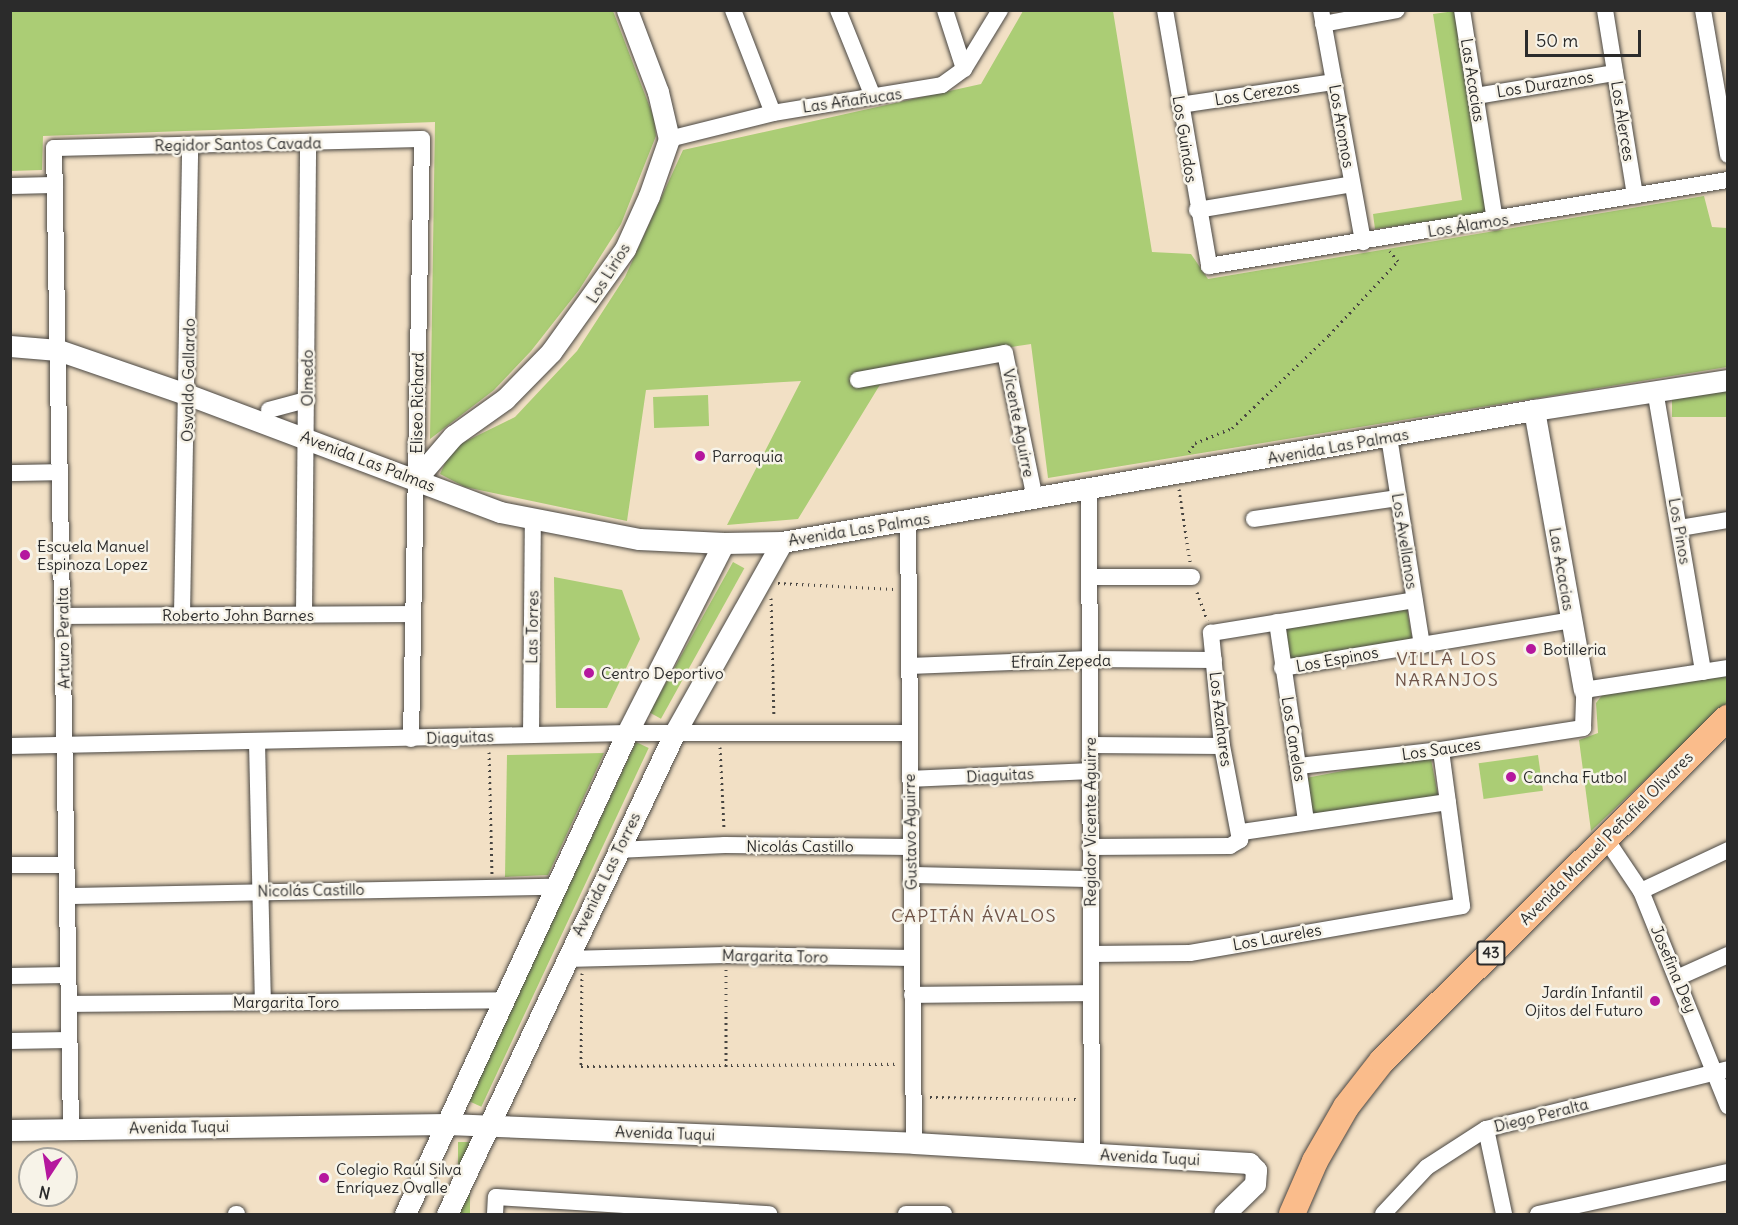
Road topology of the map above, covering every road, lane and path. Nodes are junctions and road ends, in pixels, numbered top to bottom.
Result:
1 (627, 10) edge
2 (733, 10) edge
3 (838, 10) edge
4 (945, 10) edge
5 (1000, 10) edge
6 (1165, 10) edge
7 (1397, 10) edge
8 (1462, 10) edge
9 (1605, 10) edge
10 (1703, 10) edge
11 (1322, 17) edge
12 (964, 69) junction
13 (1615, 73) junction
14 (1334, 82) junction
15 (1722, 89) edge
16 (872, 94) junction
17 (1476, 96) junction
18 (1180, 105) junction
19 (772, 113) junction
20 (422, 139) joint
21 (669, 139) junction
22 (308, 142) junction
23 (190, 146) junction
24 (54, 148) joint
25 (1728, 155) edge
26 (1728, 180) edge
27 (1352, 184) junction
28 (55, 185) junction
29 (10, 186) edge
30 (1635, 196) junction
31 (1197, 210) junction
32 (1496, 221) junction
33 (1381, 239) junction
34 (1363, 242) junction
35 (1209, 266) joint
36 (10, 346) edge
37 (58, 350) junction
38 (858, 380) dead end
39 (1728, 380) edge
40 (1654, 390) junction
41 (189, 395) junction
42 (307, 399) junction
43 (269, 410) dead end
44 (1534, 410) junction
45 (1389, 437) junction
46 (307, 438) junction
47 (10, 472) edge
48 (60, 472) junction
49 (1177, 473) junction
50 (416, 479) junction
51 (1089, 491) junction
52 (1398, 498) junction
53 (1035, 499) junction
54 (1254, 519) dead end
55 (533, 520) junction
56 (1728, 520) edge
57 (908, 521) junction
58 (1680, 528) junction
59 (782, 542) junction
60 (724, 543) junction
61 (1089, 577) junction
62 (1192, 577) junction
63 (771, 583) dead end
64 (908, 589) junction
65 (771, 595) dead end
66 (1413, 600) junction
67 (304, 614) junction
68 (413, 614) junction
69 (182, 615) junction
70 (62, 616) junction
71 (1571, 620) junction
72 (1277, 622) junction
73 (1211, 633) junction
74 (1422, 645) junction
75 (1089, 659) junction
76 (1214, 660) junction
77 (909, 666) junction
78 (1282, 668) junction
79 (1728, 668) edge
80 (1703, 672) junction
81 (1584, 690) junction
82 (1728, 718) edge
83 (1582, 728) joint
84 (627, 733) junction
85 (720, 733) junction
86 (909, 733) junction
87 (674, 734) junction
88 (775, 734) junction
89 (531, 735) junction
90 (489, 736) junction
91 (411, 739) junction
92 (257, 742) junction
93 (66, 745) junction
94 (1090, 745) junction
95 (10, 746) edge
96 (1222, 746) junction
97 (1441, 750) junction
98 (1299, 766) junction
99 (1090, 771) junction
100 (910, 779) junction
101 (1448, 802) junction
102 (1306, 821) junction
103 (1241, 836) junction
104 (1606, 839) junction
105 (724, 845) junction
106 (911, 847) junction
107 (1090, 847) junction
108 (617, 850) junction
109 (1728, 850) edge
110 (10, 865) edge
111 (66, 865) junction
112 (911, 874) junction
113 (1090, 879) junction
114 (556, 887) junction
115 (492, 888) junction
116 (261, 891) junction
117 (1641, 891) junction
118 (67, 896) junction
119 (1091, 954) junction
120 (726, 955) junction
121 (1728, 955) edge
122 (574, 957) junction
123 (912, 958) junction
124 (68, 975) junction
125 (10, 976) edge
126 (1679, 977) junction
127 (1091, 993) junction
128 (912, 995) junction
129 (504, 1000) junction
130 (263, 1002) junction
131 (69, 1004) junction
132 (69, 1040) junction
133 (10, 1041) edge
134 (913, 1064) junction
135 (726, 1067) junction
136 (1722, 1071) edge
137 (913, 1097) junction
138 (1092, 1099) junction
139 (1728, 1106) edge
140 (447, 1124) junction
141 (488, 1125) junction
142 (71, 1128) junction
143 (1486, 1128) junction
144 (10, 1130) edge
145 (915, 1143) junction
146 (1092, 1154) junction
147 (1728, 1172) edge
148 (704, 1212) edge
149 (908, 1214) edge
150 (405, 1215) edge
151 (447, 1215) edge
152 (495, 1215) edge
153 (769, 1215) edge
154 (944, 1215) edge
155 (1224, 1215) edge
156 (1292, 1215) edge
157 (1383, 1215) edge
158 (1504, 1215) edge
159 (1538, 1215) edge

1 - 21 street
2 - 19 street
3 - 16 street
4 - 12 street
5 - 12 street, Las Añañucas
6 - 18 street, Los Guindos
7 - 11 street
8 - 17 street, Las Acacias
9 - 13 street, Los Alerces
10 - 15 street
11 - 14 street, Los Aromos
12 - 16 street, Las Añañucas
13 - 17 street, Los Duraznos
13 - 30 street, Los Alerces
14 - 18 street, Los Cerezos
14 - 27 street, Los Aromos
15 - 25 street
16 - 19 street, Las Añañucas
17 - 32 street, Las Acacias
18 - 31 street, Los Guindos
19 - 21 street, Las Añañucas
20 - 22 street, Regidor Santos Cavada
20 - 50 street, Eliseo Richard
21 - 50 street, Los Lirios
22 - 23 street, Regidor Santos Cavada
22 - 42 street, Olmedo
23 - 24 street, Regidor Santos Cavada
23 - 41 street, Osvaldo Gallardo
24 - 28 street, Arturo Peralta
26 - 30 street, Los Álamos
27 - 31 street
27 - 34 street, Los Aromos
28 - 29 street
28 - 37 street, Arturo Peralta
30 - 32 street, Los Álamos
31 - 35 street, Los Guindos
32 - 33 street, Los Álamos
33 - 34 street, Los Álamos
33 - 49 path
34 - 35 street, Los Álamos
36 - 37 street, Avenida Las Palmas
37 - 41 street, Avenida Las Palmas
37 - 48 street, Arturo Peralta
38 - 53 street, Vicente Aguirre
39 - 40 street, Avenida Las Palmas
40 - 44 street, Avenida Las Palmas
40 - 58 street, Los Pinos
41 - 46 street, Avenida Las Palmas
41 - 69 street, Osvaldo Gallardo
42 - 43 street
42 - 46 street, Olmedo
44 - 45 street, Avenida Las Palmas
44 - 71 street, Las Acacias
45 - 49 street, Avenida Las Palmas
45 - 52 street, Los Avellanos
46 - 50 street, Avenida Las Palmas
46 - 67 street, Olmedo
47 - 48 street
48 - 70 street, Arturo Peralta
49 - 51 street, Avenida Las Palmas
49 - 62 path
50 - 55 street, Avenida Las Palmas
50 - 68 street, Eliseo Richard
51 - 53 street, Avenida Las Palmas
51 - 61 street, Regidor Vicente Aguirre
52 - 54 street
52 - 66 street, Los Avellanos
53 - 57 street, Avenida Las Palmas
55 - 60 street, Avenida Las Palmas
55 - 89 street, Las Torres
56 - 58 street
57 - 59 street, Avenida Las Palmas
57 - 64 street, Gustavo Aguirre
58 - 80 street, Los Pinos
59 - 60 street, Avenida Las Palmas
59 - 87 street, Avenida Las Torres
60 - 84 street
61 - 62 street
61 - 75 street, Regidor Vicente Aguirre
62 - 73 path
63 - 64 path
64 - 77 street, Gustavo Aguirre
65 - 88 path
66 - 72 street
66 - 74 street, Los Avellanos
67 - 68 street, Roberto John Barnes
67 - 69 street, Roberto John Barnes
68 - 91 street, Eliseo Richard
69 - 70 street, Roberto John Barnes
70 - 93 street, Arturo Peralta
71 - 74 street, Los Espinos
71 - 81 street, Las Acacias
72 - 73 street
72 - 78 street, Los Canelos
73 - 76 street, Los Azahares
74 - 78 street, Los Espinos
75 - 76 street, Efraín Zepeda
75 - 77 street, Efraín Zepeda
75 - 94 street, Regidor Vicente Aguirre
76 - 96 street, Los Azahares
77 - 86 street, Gustavo Aguirre
78 - 98 street, Los Canelos
79 - 80 street
80 - 81 street
81 - 83 street, Las Acacias
82 - 104 main road, Avenida Manuel Peñafiel Olivares / 43
83 - 97 street, Los Sauces
84 - 87 street, Diaguitas
84 - 89 street, Diaguitas
84 - 114 street
85 - 87 street, Diaguitas
85 - 88 street, Diaguitas
85 - 105 path
86 - 88 street, Diaguitas
86 - 100 street, Gustavo Aguirre
87 - 108 street, Avenida Las Torres
89 - 90 street, Diaguitas
90 - 91 street, Diaguitas
90 - 115 path
91 - 92 street, Diaguitas
92 - 93 street, Diaguitas
92 - 116 street
93 - 95 street, Diaguitas
93 - 111 street, Arturo Peralta
94 - 96 street
94 - 99 street, Regidor Vicente Aguirre
96 - 103 street, Los Azahares
97 - 98 street, Los Sauces
97 - 101 street
98 - 102 street, Los Canelos
99 - 100 street, Diaguitas
99 - 107 street, Regidor Vicente Aguirre
100 - 106 street, Gustavo Aguirre
101 - 102 street
101 - 119 street, Los Laureles
102 - 103 street
103 - 107 street
104 - 117 street, Josefina Dey
104 - 156 main road, Avenida Manuel Peñafiel Olivares / 43
105 - 106 street, Nicolás Castillo
105 - 108 street, Nicolás Castillo
106 - 112 street, Gustavo Aguirre
107 - 113 street, Regidor Vicente Aguirre
108 - 122 street, Avenida Las Torres
109 - 117 street
110 - 111 street
111 - 118 street, Arturo Peralta
112 - 113 street
112 - 123 street, Gustavo Aguirre
113 - 119 street, Regidor Vicente Aguirre
114 - 115 street, Nicolás Castillo
114 - 129 street
115 - 116 street, Nicolás Castillo
116 - 118 street, Nicolás Castillo
116 - 130 street
117 - 126 street, Josefina Dey
118 - 124 street, Arturo Peralta
119 - 127 street, Regidor Vicente Aguirre
120 - 122 street, Margarita Toro
120 - 123 street, Margarita Toro
120 - 135 path
121 - 126 street
122 - 135 path
122 - 141 street, Avenida Las Torres
123 - 128 street, Gustavo Aguirre
124 - 125 street
124 - 131 street, Arturo Peralta
126 - 136 street, Josefina Dey
127 - 128 street
127 - 138 street, Regidor Vicente Aguirre
128 - 134 street, Gustavo Aguirre
129 - 130 street, Margarita Toro
129 - 140 street
130 - 131 street, Margarita Toro
131 - 132 street, Arturo Peralta
132 - 133 street
132 - 142 street, Arturo Peralta
134 - 135 path
134 - 137 street, Gustavo Aguirre
136 - 139 street, Josefina Dey
136 - 143 street, Diego Peralta
137 - 138 path
137 - 145 street, Gustavo Aguirre
138 - 146 street, Regidor Vicente Aguirre
140 - 141 street, Avenida Tuqui
140 - 142 street, Avenida Tuqui
140 - 150 street
141 - 145 street, Avenida Tuqui
141 - 151 street, Avenida Las Torres
142 - 144 street, Avenida Tuqui
143 - 157 street, Diego Peralta
143 - 158 street
145 - 146 street, Avenida Tuqui
146 - 155 street, Avenida Tuqui
147 - 159 street
148 - 152 street
148 - 153 street
149 - 154 street

